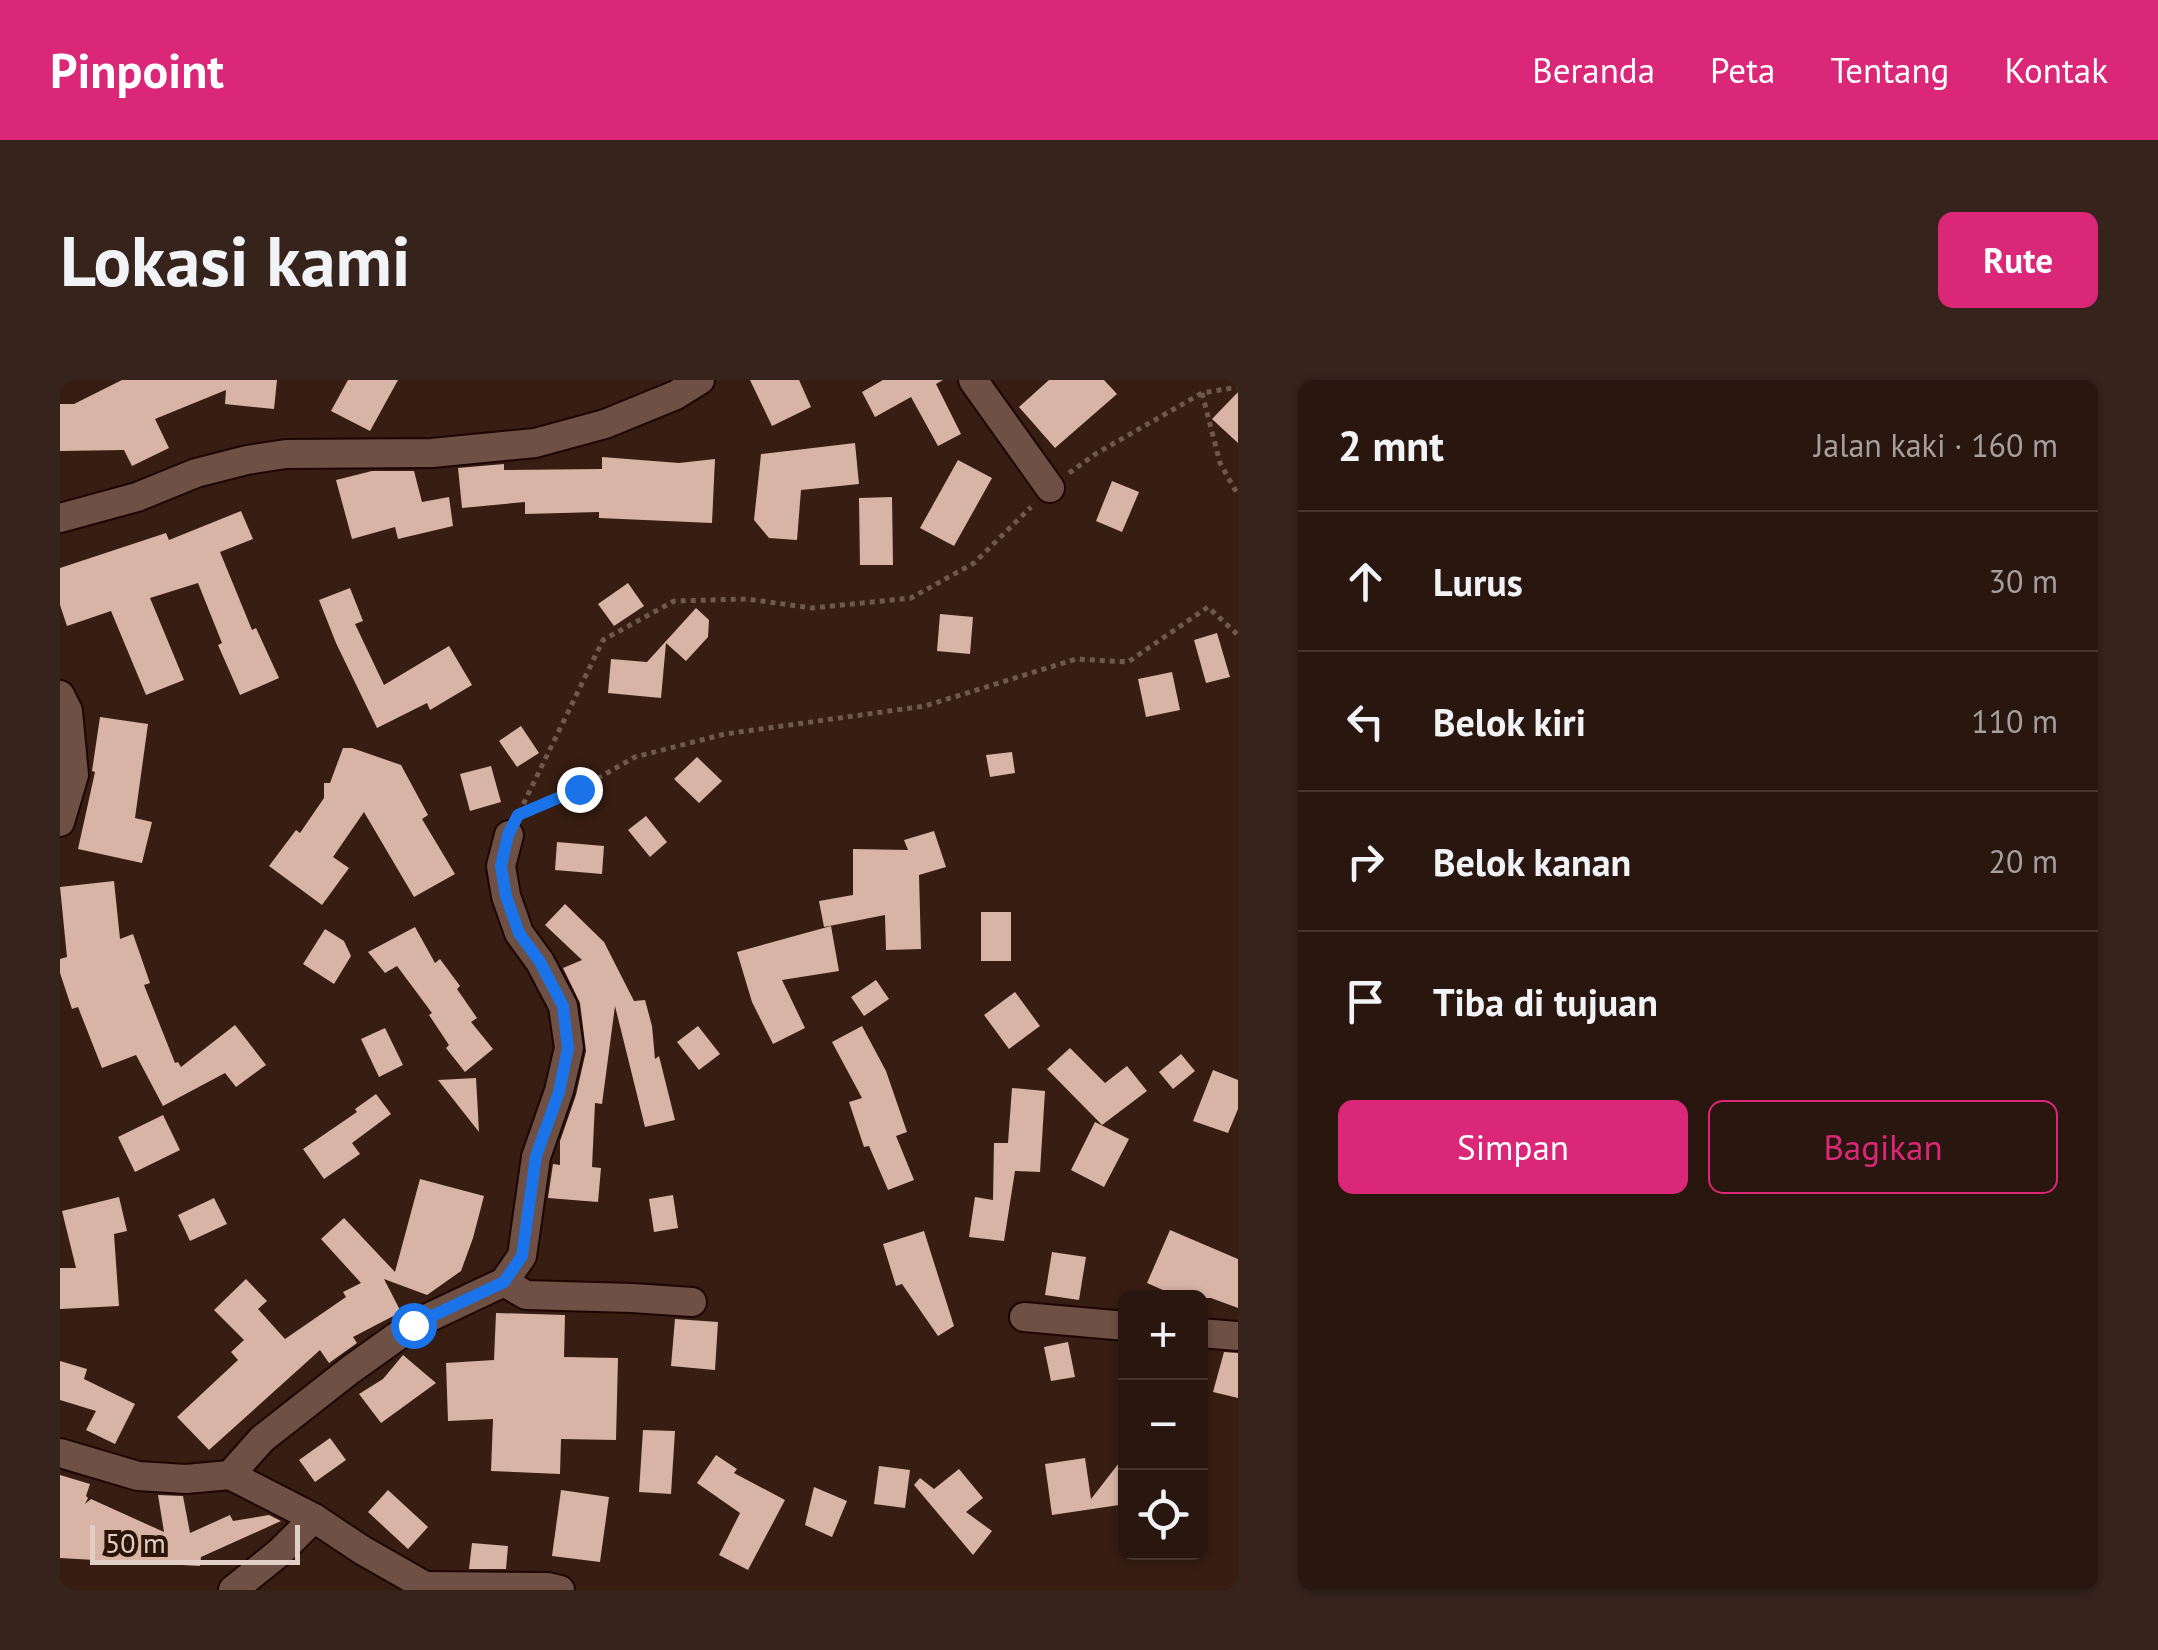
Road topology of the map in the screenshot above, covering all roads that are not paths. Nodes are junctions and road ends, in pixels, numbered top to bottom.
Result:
1 (700, 380) edge
2 (973, 380) edge
3 (1050, 488) road end
4 (60, 518) edge
5 (60, 695) edge
6 (60, 822) edge
7 (513, 825) road end
8 (504, 1282) junction
9 (692, 1302) dead end
10 (1024, 1316) dead end
11 (1118, 1325) edge
12 (1208, 1334) edge
13 (1238, 1336) edge
14 (60, 1454) edge
15 (230, 1475) junction
16 (314, 1518) junction
17 (429, 1588) edge
18 (233, 1590) edge
19 (560, 1590) edge

1 - 4 street
2 - 3 street
5 - 6 street
7 - 8 street
8 - 9 street
8 - 15 street
10 - 11 street
12 - 13 street
14 - 15 street
15 - 16 street
16 - 17 street
16 - 18 street
17 - 19 street

